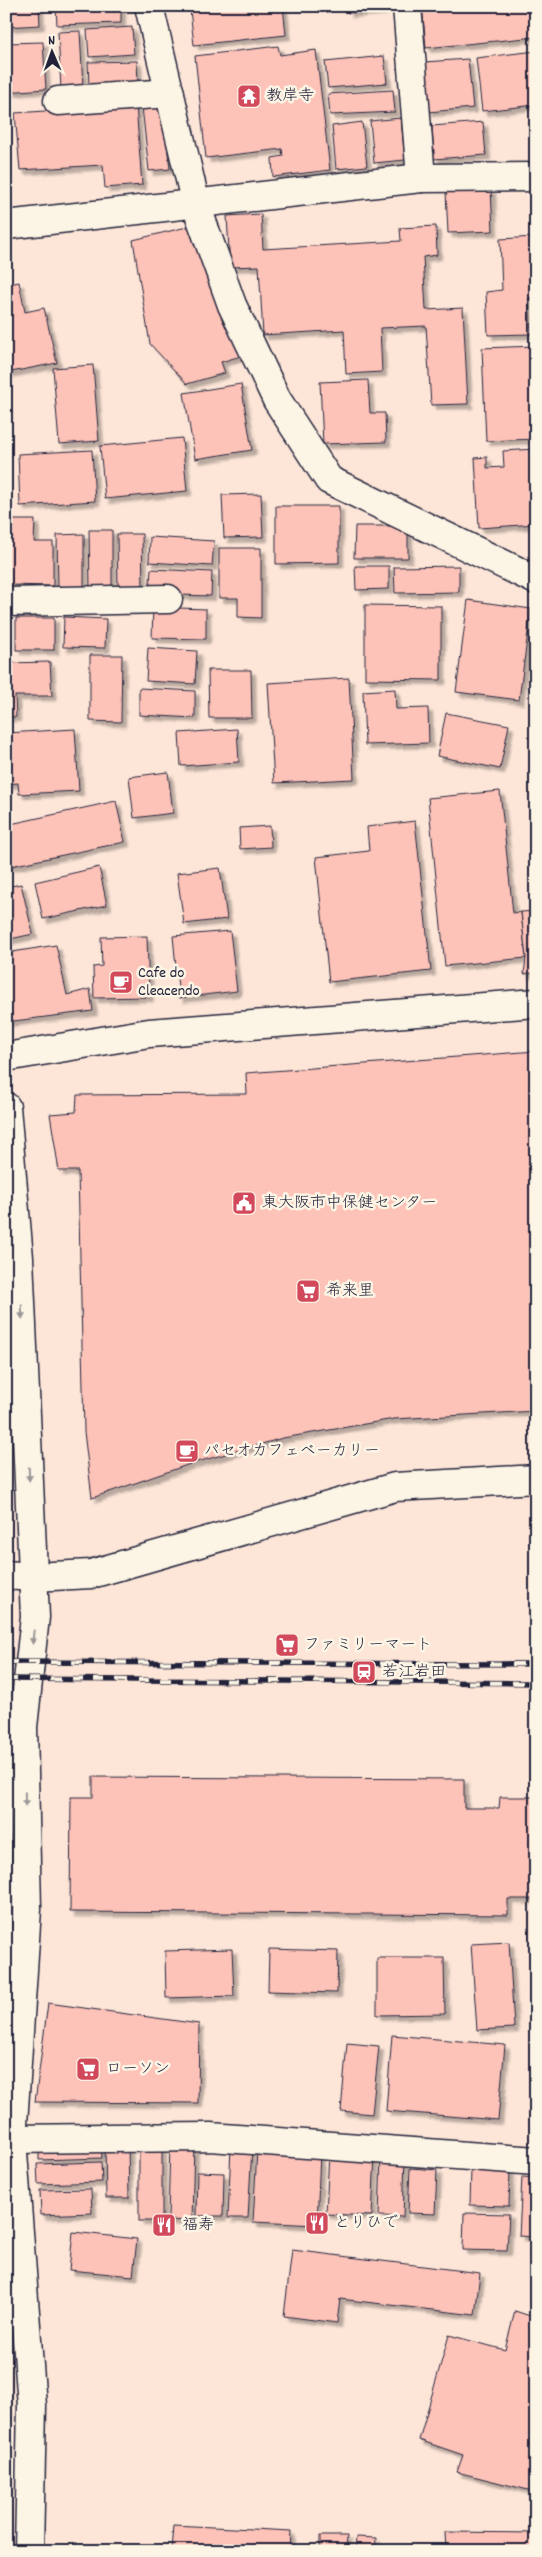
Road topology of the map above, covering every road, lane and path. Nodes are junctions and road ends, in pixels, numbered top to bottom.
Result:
1 (149, 6) edge
2 (407, 6) edge
3 (170, 93) junction
4 (58, 101) dead end
5 (536, 177) edge
6 (421, 178) junction
7 (196, 205) junction
8 (6, 225) edge
9 (536, 580) edge
10 (168, 599) dead end
11 (6, 602) edge
12 (536, 1003) edge
13 (6, 1057) edge
14 (6, 1106) edge
15 (13, 1258) edge
16 (536, 1479) edge
17 (20, 1576) edge
18 (15, 1726) edge
19 (16, 1907) edge
20 (9, 2139) edge
21 (536, 2161) edge
22 (29, 2551) edge

1 - 3 street
2 - 6 street
3 - 4 street
3 - 7 street
5 - 6 street
6 - 7 street
7 - 8 street
7 - 9 street
10 - 11 street
12 - 13 street
14 - 15 street
15 -> 17 street
16 - 17 street
17 -> 18 street
18 -> 19 street
19 - 20 street
20 - 21 street
20 - 22 street

